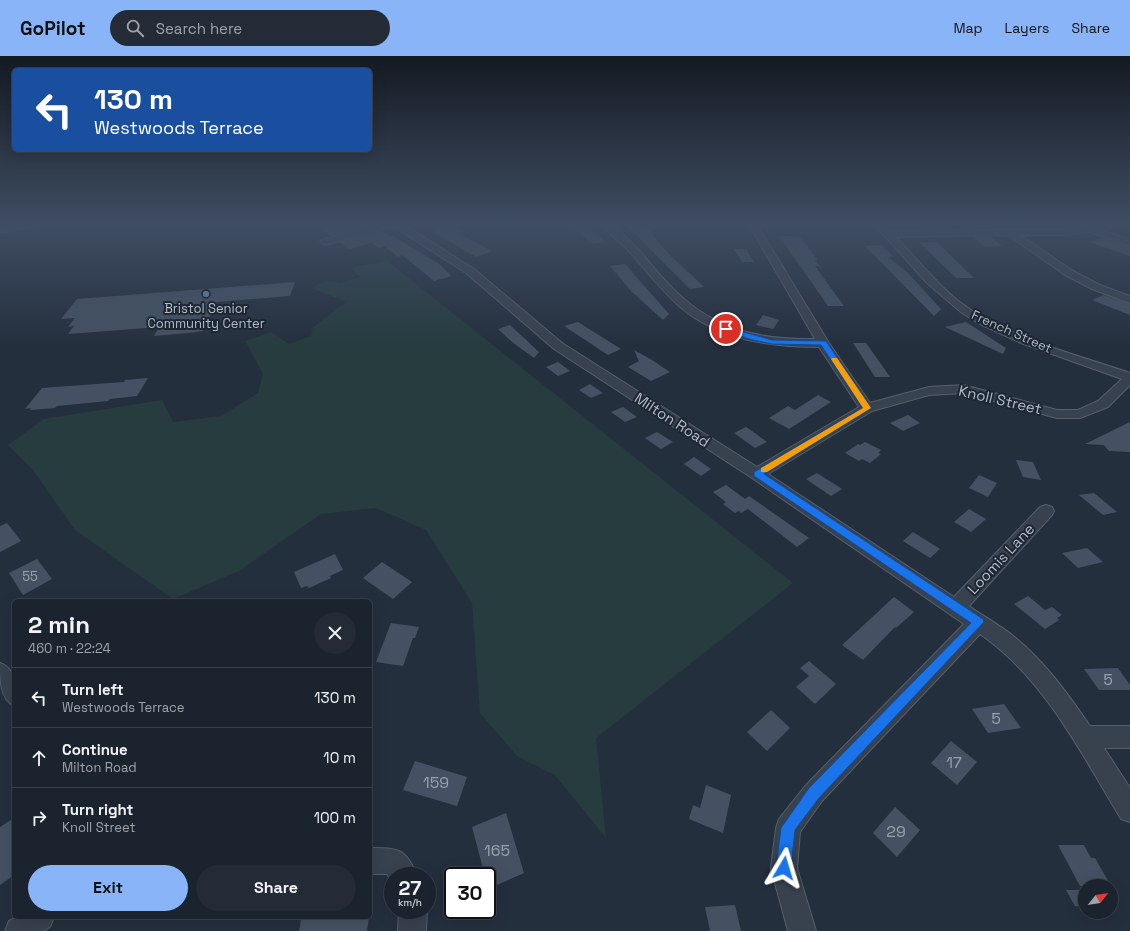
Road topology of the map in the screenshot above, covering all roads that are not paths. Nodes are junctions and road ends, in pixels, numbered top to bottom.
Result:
1 (459, 264) edge
2 (645, 264) edge
3 (776, 264) edge
4 (916, 264) edge
5 (1056, 264) edge
6 (1130, 300) edge
7 (823, 343) junction
8 (1130, 378) edge
9 (867, 408) junction
10 (757, 474) junction
11 (1046, 511) dead end
12 (956, 608) junction
13 (979, 622) junction
14 (0, 672) edge
15 (12, 693) edge
16 (1084, 737) junction
17 (1130, 737) edge
18 (1130, 810) edge
19 (372, 860) edge
20 (398, 867) edge
21 (37, 919) edge
22 (413, 919) edge
23 (19, 931) edge
24 (412, 931) edge
25 (802, 931) edge

1 - 10 street, Milton Road
2 - 7 street
3 - 7 street
4 - 8 street, French Street
5 - 6 street
7 - 9 street
8 - 9 street, Knoll Street
9 - 10 street, Knoll Street
10 - 12 street, Milton Road
11 - 12 street, Loomis Lane
12 - 13 street, Milton Road
13 - 16 street, Milton Road
13 - 25 street
14 - 15 street
16 - 17 street
16 - 18 street, Milton Road
19 - 20 street
21 - 23 street
22 - 24 street

